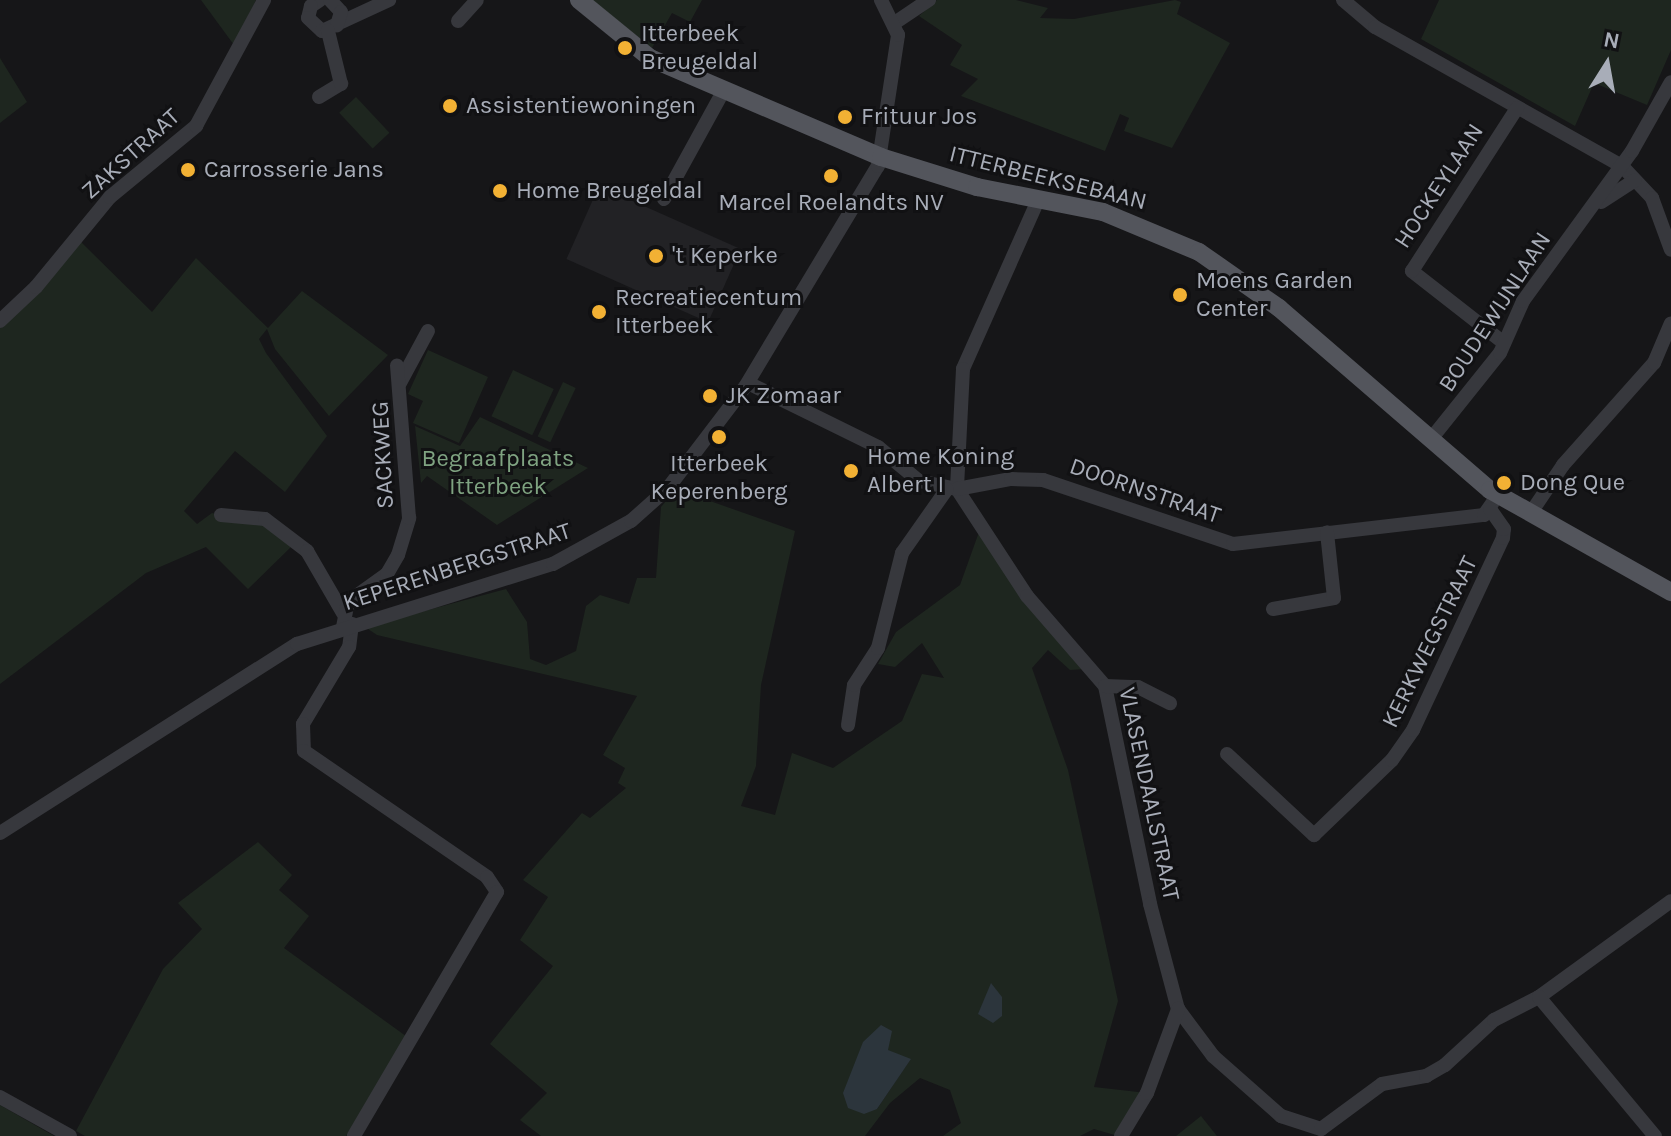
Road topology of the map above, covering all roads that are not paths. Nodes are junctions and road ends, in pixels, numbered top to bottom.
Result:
1 (264, 0) edge
2 (320, 0) edge
3 (389, 0) edge
4 (477, 0) edge
5 (579, 0) edge
6 (881, 0) edge
7 (929, 0) edge
8 (1343, 0) edge
9 (458, 21) dead end
10 (896, 22) junction
11 (332, 28) junction
12 (1671, 82) edge
13 (724, 90) junction
14 (319, 97) dead end
15 (1517, 108) junction
16 (881, 157) junction
17 (1622, 166) junction
18 (1635, 180) junction
19 (1039, 198) junction
20 (664, 199) dead end
21 (1594, 207) junction
22 (1671, 250) edge
23 (0, 321) edge
24 (1671, 323) edge
25 (428, 331) dead end
26 (1504, 343) junction
27 (397, 365) dead end
28 (400, 383) junction
29 (748, 383) junction
30 (1431, 439) junction
31 (952, 489) junction
32 (1494, 502) junction
33 (1530, 514) junction
34 (221, 515) dead end
35 (1327, 532) junction
36 (1671, 592) edge
37 (1273, 609) dead end
38 (346, 622) junction
39 (1105, 686) junction
40 (1170, 703) dead end
41 (848, 725) dead end
42 (1227, 754) dead end
43 (0, 833) edge
44 (1671, 901) edge
45 (1539, 997) junction
46 (1180, 1013) junction
47 (0, 1097) edge
48 (70, 1136) edge
49 (354, 1136) edge
50 (1121, 1136) edge
51 (1655, 1136) edge

1 - 23 street, ZAKSTRAAT
2 - 11 street
2 - 11 street
3 - 11 street
4 - 9 street
5 - 13 main road, ITTERBEEKSEBAAN
6 - 10 street
7 - 10 street
8 - 15 street
10 - 16 street
11 - 14 street
12 - 17 street, BOUDEWIJNLAAN
13 - 16 main road, ITTERBEEKSEBAAN
13 - 20 street
15 - 17 street
15 - 26 street, HOCKEYLAAN
16 - 19 main road, ITTERBEEKSEBAAN
16 - 29 street, KEPERENBERGSTRAAT
17 - 18 street
17 - 21 street, BOUDEWIJNLAAN
18 - 21 street, BOUDEWIJNLAAN
18 - 22 street
19 - 30 main road, ITTERBEEKSEBAAN
19 - 31 street
21 - 26 street, BOUDEWIJNLAAN
24 - 33 street
25 - 28 street
26 - 30 street, BOUDEWIJNLAAN
27 - 28 street, SACKWEG
28 - 38 street, SACKWEG
29 - 31 street
29 - 38 street, KEPERENBERGSTRAAT
30 - 32 main road, ITTERBEEKSEBAAN
31 - 35 street, DOORNSTRAAT
31 - 39 street, VLASENDAALSTRAAT
31 - 41 street
32 - 33 main road, ITTERBEEKSEBAAN
32 - 35 street, DOORNSTRAAT
32 - 42 street, KERKWEGSTRAAT
33 - 36 main road, ITTERBEEKSEBAAN
34 - 38 street
35 - 37 street
38 - 43 street, KEPERENBERGSTRAAT
38 - 49 street
39 - 40 street
39 - 46 street, VLASENDAALSTRAAT
44 - 45 street
45 - 46 street
45 - 51 street
46 - 50 street
47 - 48 street

